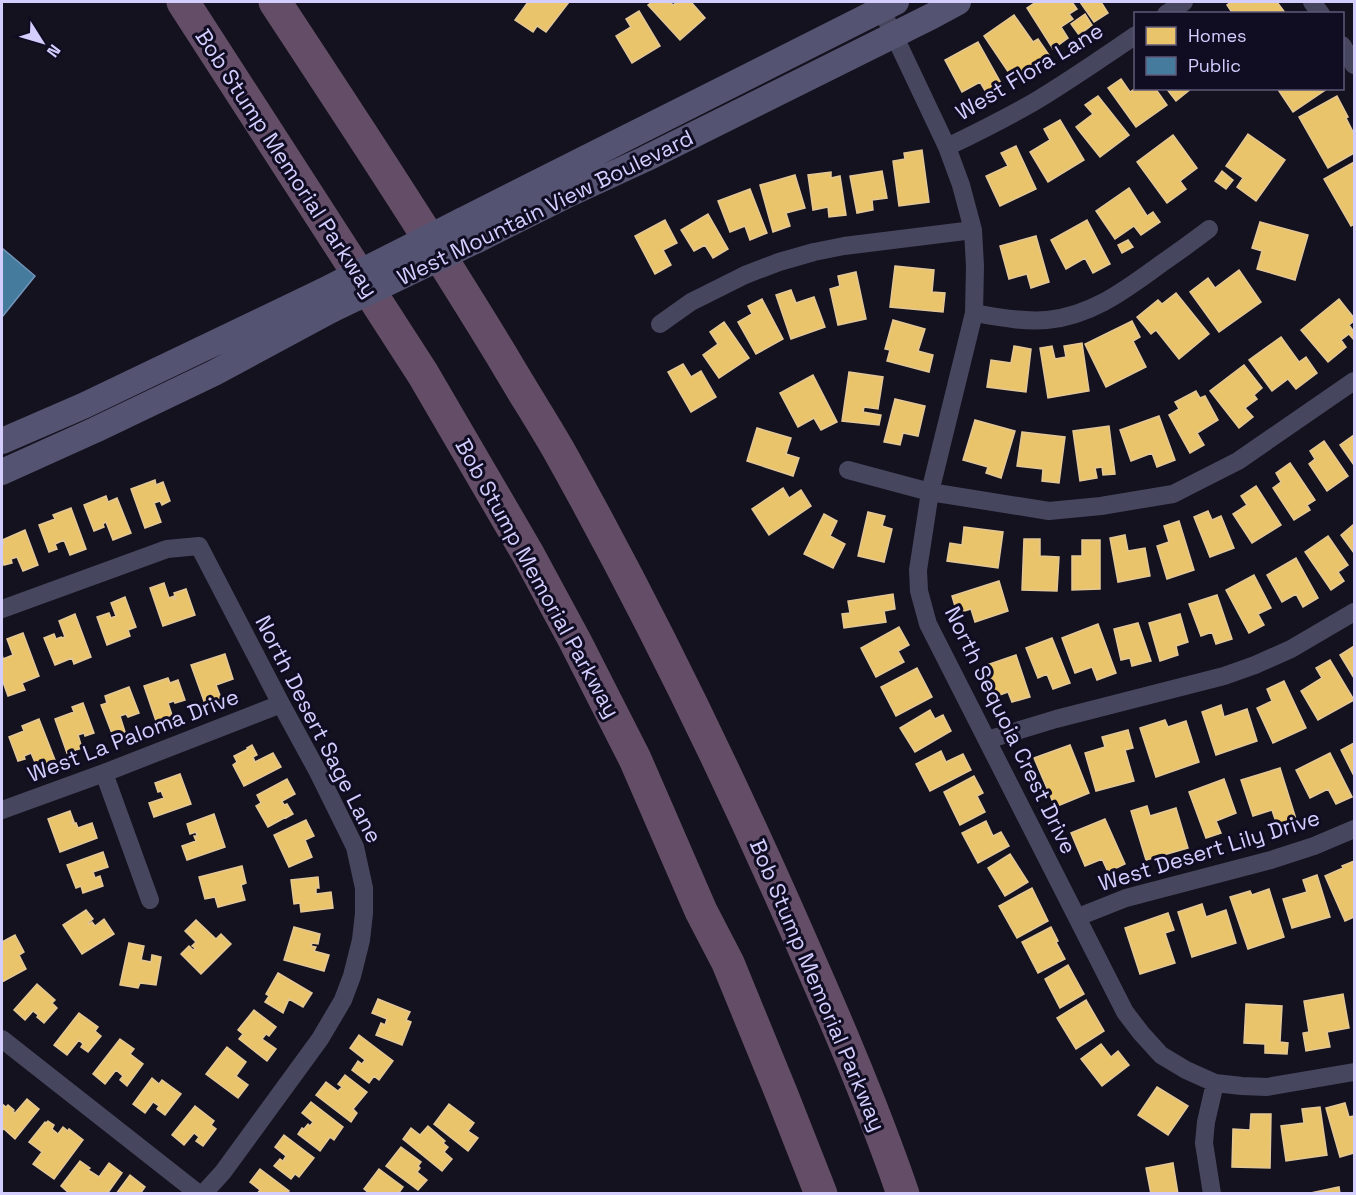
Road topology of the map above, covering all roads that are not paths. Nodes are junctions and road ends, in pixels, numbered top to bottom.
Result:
1 (183, 2) edge
2 (276, 2) edge
3 (958, 2) edge
4 (1184, 2) edge
5 (885, 4) edge
6 (1169, 12) edge
7 (894, 35) junction
8 (1134, 36) edge
9 (1344, 48) edge
10 (1354, 66) edge
11 (947, 147) junction
12 (1209, 229) dead end
13 (973, 230) junction
14 (469, 231) junction
15 (326, 301) junction
16 (974, 313) junction
17 (660, 324) dead end
18 (1354, 381) edge
19 (2, 441) edge
20 (848, 470) dead end
21 (2, 472) edge
22 (930, 492) junction
23 (2, 609) edge
24 (1354, 612) edge
25 (281, 704) junction
26 (987, 740) junction
27 (104, 773) junction
28 (2, 810) edge
29 (1354, 829) edge
30 (150, 900) dead end
31 (701, 911) junction
32 (1077, 917) junction
33 (2, 1039) edge
34 (1354, 1072) edge
35 (1215, 1083) junction
36 (201, 1194) edge
37 (801, 1194) edge
38 (821, 1194) edge
39 (905, 1194) edge
40 (1212, 1194) edge

1 - 31 highway, Bob Stump Memorial Parkway
2 - 39 highway, Bob Stump Memorial Parkway
3 - 7 street, West Mountain View Boulevard
4 - 6 street
5 - 7 street, North Sequoia Crest Drive
5 - 14 street, West Mountain View Boulevard
7 - 11 street, North Sequoia Crest Drive
7 - 14 street, West Mountain View Boulevard
8 - 11 street, West Flora Lane
9 - 10 street
11 - 13 street, North Sequoia Crest Drive
12 - 16 street
13 - 16 street, North Sequoia Crest Drive
13 - 17 street
14 - 15 street, West Mountain View Boulevard, bridge
15 - 19 street, West Mountain View Boulevard
15 - 21 street, West Mountain View Boulevard
16 - 22 street, North Sequoia Crest Drive
18 - 22 street
20 - 22 street
22 - 26 street, North Sequoia Crest Drive
23 - 25 street, North Desert Sage Lane
24 - 26 street
25 - 27 street, West La Paloma Drive
25 - 36 street, North Desert Sage Lane
26 - 32 street, North Sequoia Crest Drive
27 - 28 street, West La Paloma Drive
27 - 30 street
29 - 32 street, West Desert Lily Drive
31 - 37 highway
31 - 38 highway, Bob Stump Memorial Parkway
32 - 35 street, North Sequoia Crest Drive
33 - 36 street
34 - 35 street, North Sequoia Crest Drive
35 - 40 street

